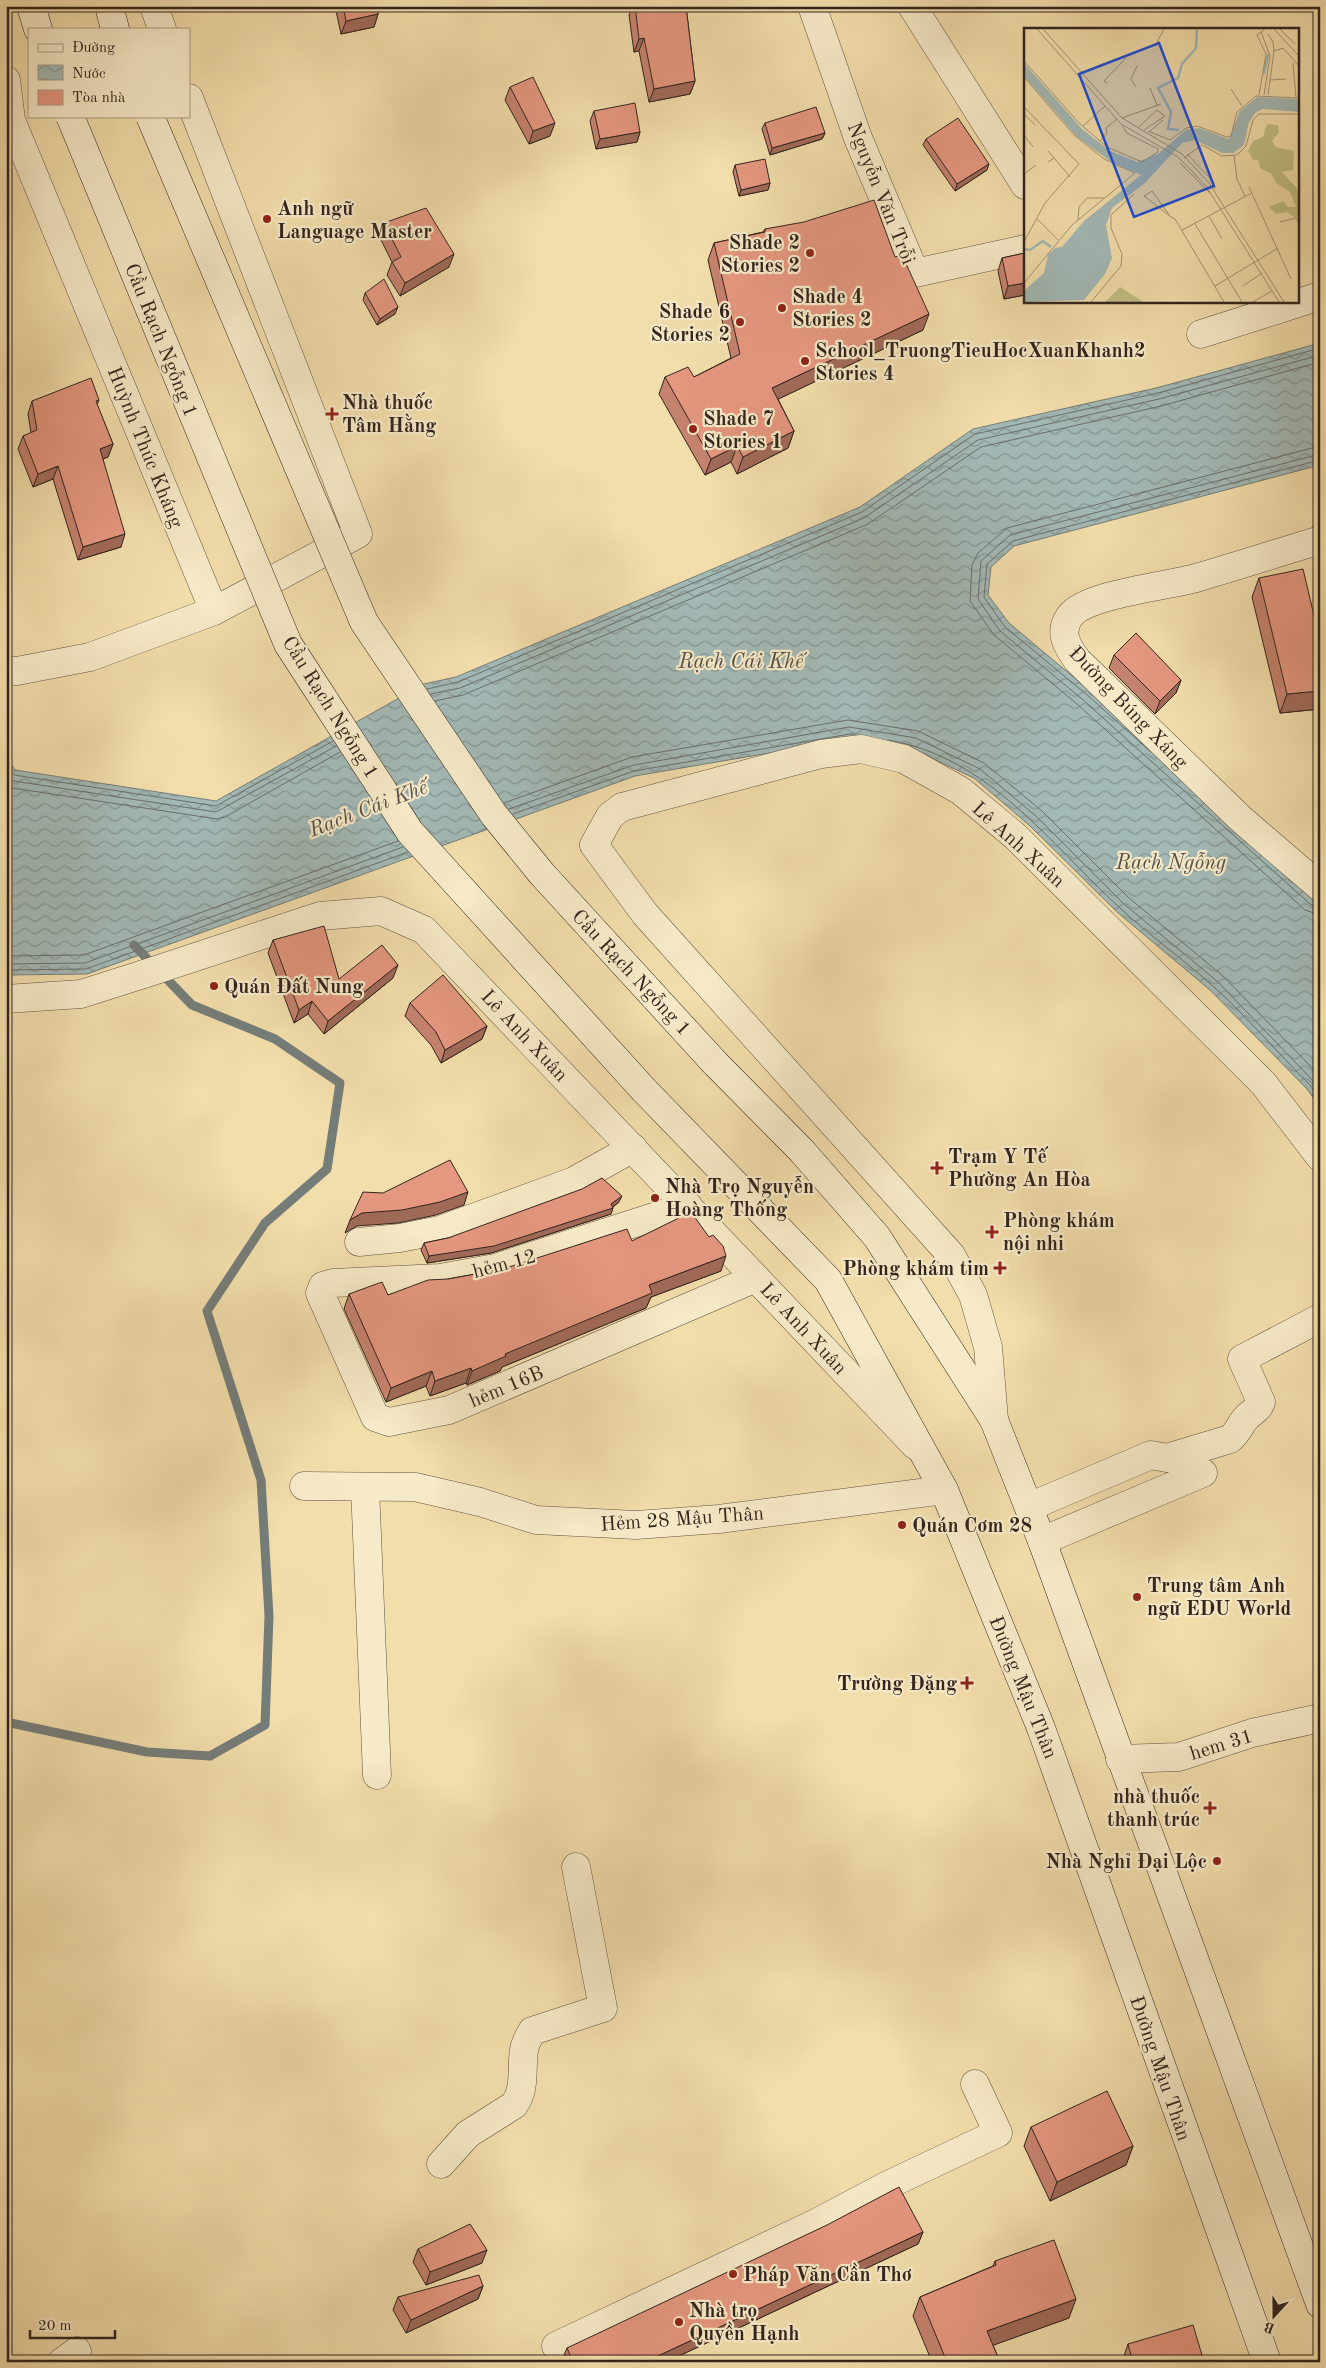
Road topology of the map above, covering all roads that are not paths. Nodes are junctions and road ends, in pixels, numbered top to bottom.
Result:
1 (31, 6) edge
2 (109, 6) edge
3 (154, 6) edge
4 (812, 6) edge
5 (912, 6) edge
6 (38, 28) edge
7 (115, 28) edge
8 (162, 28) edge
9 (6, 80) edge
10 (190, 101) edge
11 (71, 118) edge
12 (151, 118) edge
13 (1024, 183) edge
14 (1024, 249) edge
15 (1320, 296) edge
16 (1201, 334) dead end
17 (1320, 540) edge
18 (214, 611) junction
19 (6, 671) edge
20 (1320, 887) edge
21 (6, 999) edge
22 (644, 1090) joint
23 (633, 1148) junction
24 (1320, 1157) edge
25 (688, 1206) junction
26 (360, 1242) dead end
27 (756, 1278) junction
28 (320, 1293) joint
29 (1320, 1318) edge
30 (994, 1420) junction
31 (924, 1455) junction
32 (1203, 1473) dead end
33 (304, 1486) dead end
34 (365, 1487) junction
35 (944, 1490) junction
36 (1029, 1507) junction
37 (1042, 1541) junction
38 (1320, 1718) edge
39 (1120, 1759) junction
40 (377, 1775) dead end
41 (576, 1867) dead end
42 (975, 2084) dead end
43 (441, 2164) dead end
44 (1320, 2304) edge
45 (556, 2346) dead end
46 (1267, 2362) edge

1 - 6 street
2 - 7 street
3 - 8 street
4 - 14 street, Nguyễn Văn Trỗi
5 - 13 street
9 - 18 street, Huỳnh Thúc Kháng
10 - 18 street
11 - 22 street, Cầu Rạch Ngỗng 1, bridge
12 - 30 street, Cầu Rạch Ngỗng 1, bridge
15 - 16 street
17 - 20 street, Đường Búng Xáng
18 - 19 street
21 - 23 street, Lê Anh Xuân
22 - 31 street, Đường Mậu Thân
23 - 25 street, Lê Anh Xuân
23 - 26 street
24 - 30 street, Lê Anh Xuân
25 - 27 street, Lê Anh Xuân
25 - 28 street, hẻm 12
27 - 28 street, hẻm 16B
27 - 31 street, Lê Anh Xuân
29 - 36 street
30 - 36 street
31 - 35 street, Đường Mậu Thân
32 - 37 street
33 - 34 street, Hẻm 28 Mậu Thân
34 - 35 street, Hẻm 28 Mậu Thân
34 - 40 street
35 - 46 street, Đường Mậu Thân
36 - 37 street
37 - 39 street
38 - 39 street, hem 31
39 - 44 street
41 - 43 street
42 - 45 street

